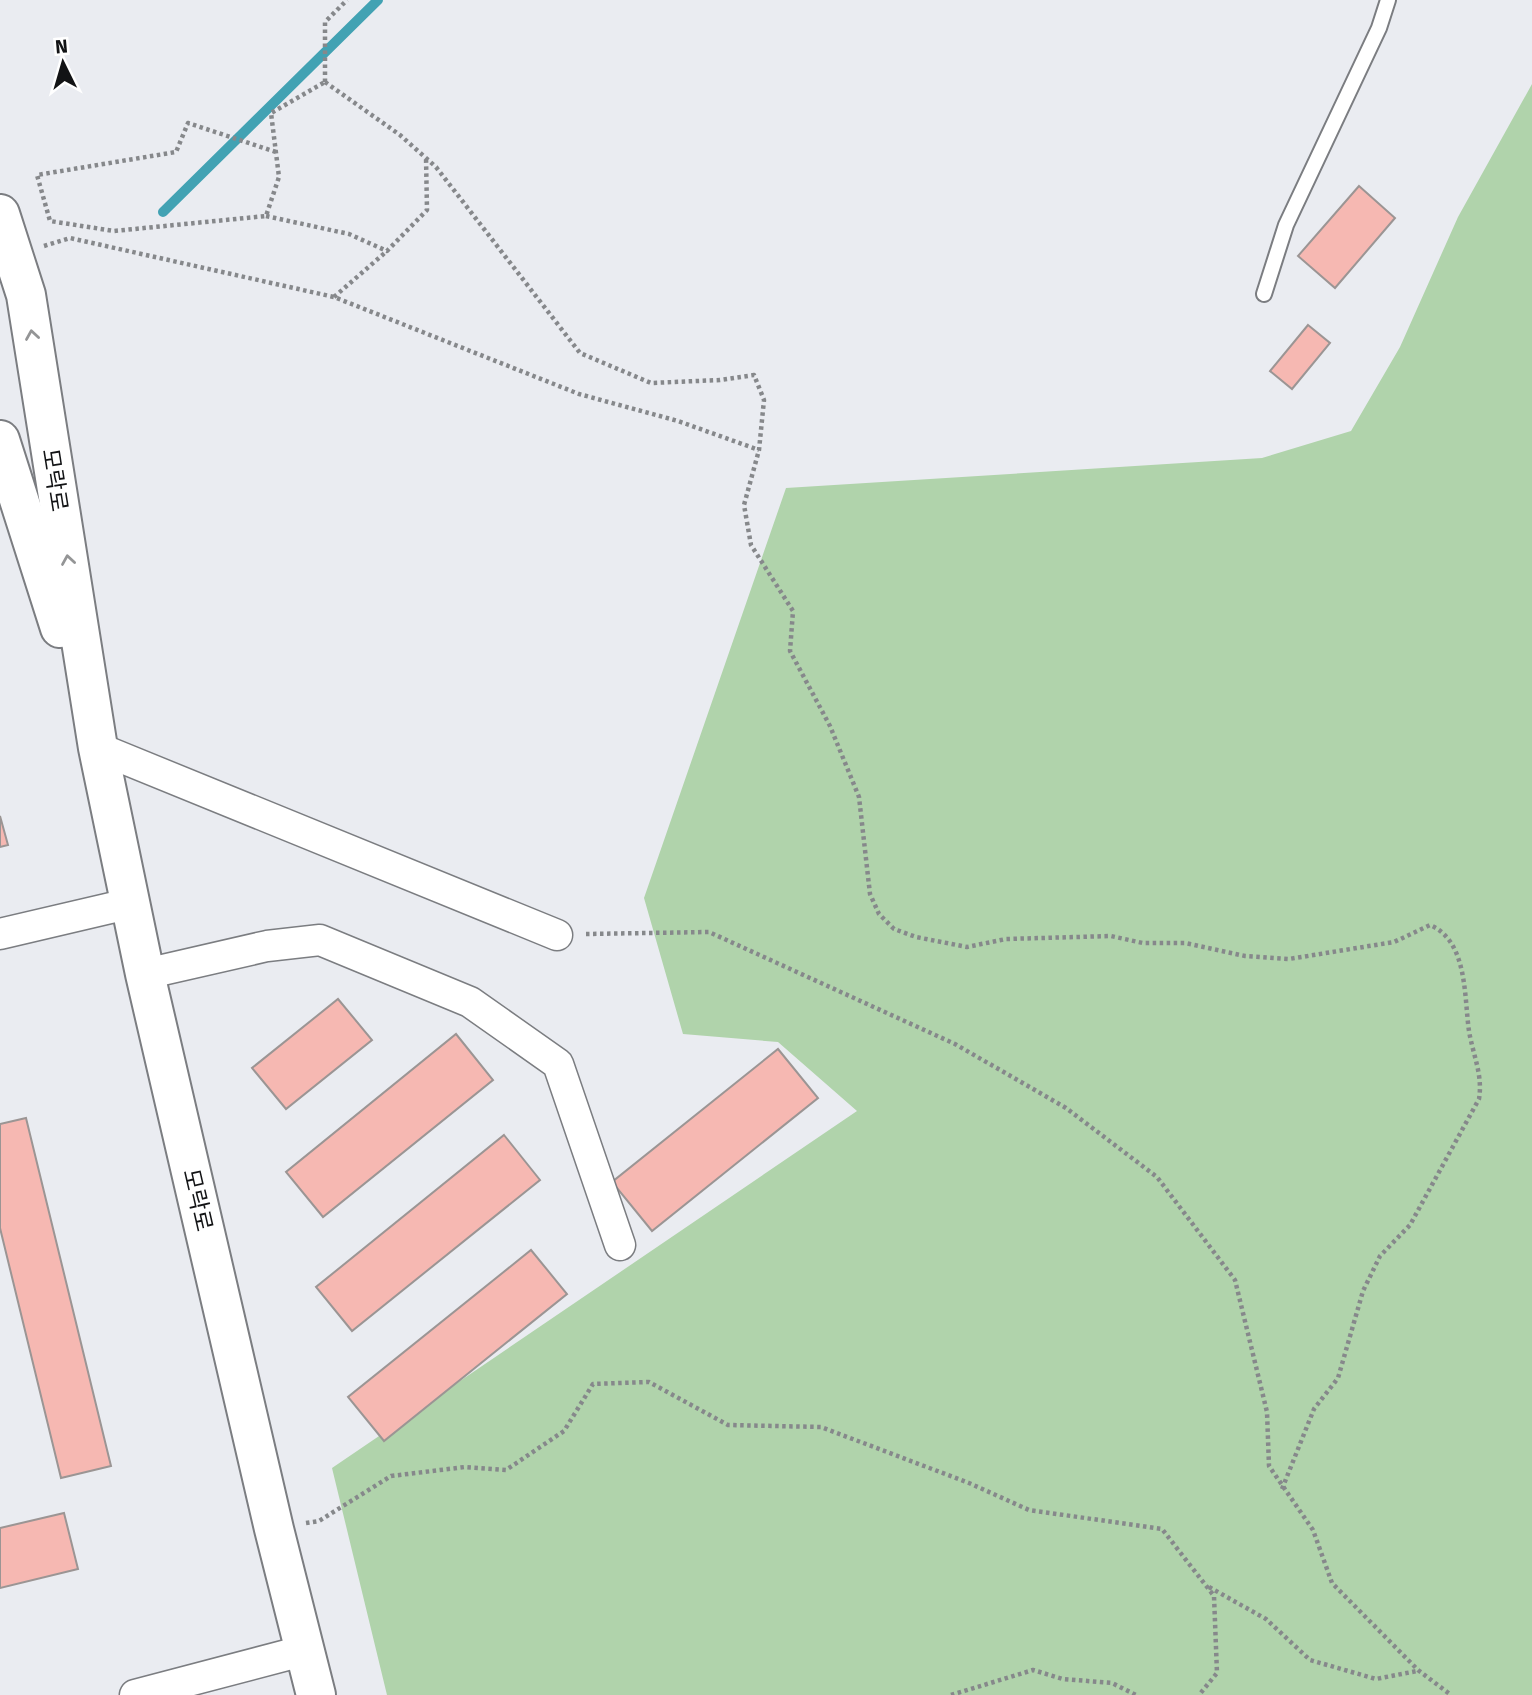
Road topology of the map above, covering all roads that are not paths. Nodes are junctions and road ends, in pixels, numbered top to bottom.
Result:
1 (1388, 0) edge
2 (0, 214) edge
3 (1264, 294) dead end
4 (0, 440) edge
5 (98, 748) junction
6 (132, 902) junction
7 (0, 934) edge
8 (557, 935) road end
9 (145, 974) junction
10 (620, 1245) dead end
11 (306, 1650) junction
12 (135, 1695) edge
13 (316, 1695) edge

1 - 3 lane
5 -> 2 street, 모락로
4 - 5 street, 모락로
5 - 6 street, 모락로
5 - 8 street
6 - 7 street
6 - 9 street, 모락로
9 - 10 street
9 - 11 street, 모락로
11 - 12 street
11 - 13 street, 모락로

